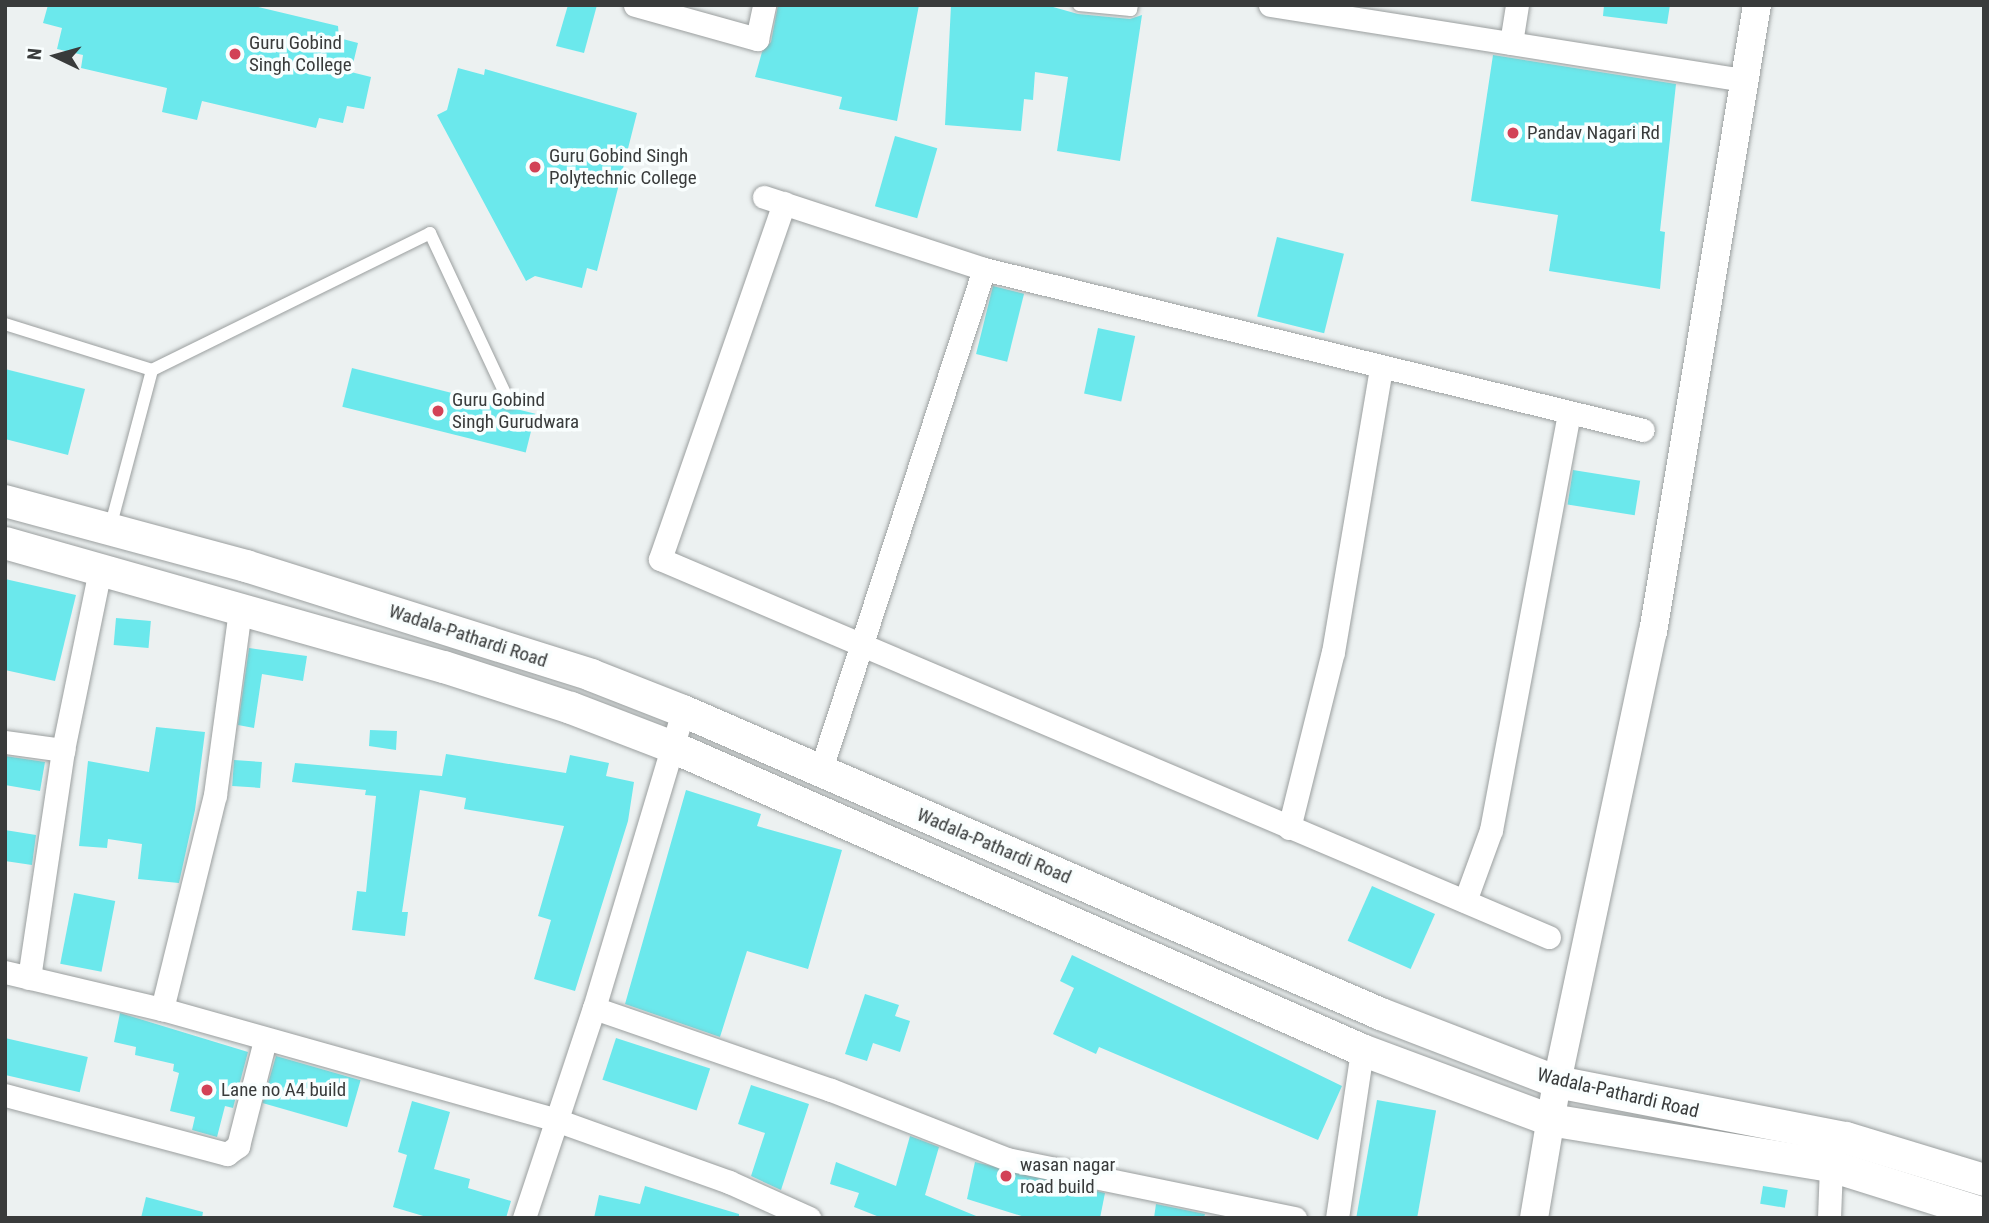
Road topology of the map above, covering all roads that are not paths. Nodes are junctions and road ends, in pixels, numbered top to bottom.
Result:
1 (635, 5) edge
2 (764, 5) edge
3 (1079, 5) edge
4 (1132, 5) edge
5 (1270, 5) edge
6 (1517, 5) edge
7 (1757, 5) edge
8 (1511, 43) junction
9 (1745, 80) junction
10 (984, 269) junction
11 (5, 324) edge
12 (1381, 368) junction
13 (152, 370) junction
14 (509, 402) dead end
15 (1569, 415) junction
16 (1643, 430) dead end
17 (5, 500) edge
18 (110, 528) junction
19 (5, 543) edge
20 (100, 569) junction
21 (240, 609) junction
22 (861, 648) junction
23 (683, 710) junction
24 (5, 742) edge
25 (670, 746) junction
26 (63, 750) junction
27 (820, 772) junction
28 (1289, 828) junction
29 (1465, 901) junction
30 (1549, 937) dead end
31 (5, 972) edge
32 (29, 978) junction
33 (594, 1008) junction
34 (162, 1009) junction
35 (265, 1040) junction
36 (1362, 1050) junction
37 (1557, 1082) junction
38 (5, 1095) edge
39 (555, 1120) junction
40 (1550, 1120) junction
41 (1831, 1166) junction
42 (1984, 1180) edge
43 (1984, 1214) edge
44 (524, 1218) edge
45 (809, 1218) edge
46 (1295, 1218) edge
47 (1337, 1218) edge
48 (1534, 1218) edge
49 (1829, 1218) edge

1 - 2 street
3 - 4 lane
5 - 8 street
6 - 8 street
7 - 9 street
8 - 9 street
9 - 37 street
10 - 12 street
10 - 22 street
10 - 22 street
11 - 13 lane
12 - 15 street
12 - 28 street
13 - 14 lane
13 - 18 lane
15 - 16 street
15 - 29 street
17 - 18 main road, Wadala-Pathardi Road
18 - 23 main road, Wadala-Pathardi Road
19 - 20 main road, Wadala-Pathardi Road
20 - 21 main road, Wadala-Pathardi Road
20 - 26 street
21 - 25 main road, Wadala-Pathardi Road
21 - 34 street
22 - 27 street
22 - 28 street
23 - 25 street
23 - 27 main road, Wadala-Pathardi Road
24 - 26 street
25 - 33 street
25 - 36 main road, Wadala-Pathardi Road
26 - 32 street
27 - 37 main road, Wadala-Pathardi Road
28 - 29 street
29 - 30 street
31 - 32 street
32 - 34 street
33 - 39 street
33 - 46 street
34 - 35 street
35 - 38 street
35 - 39 street
36 - 40 main road, Wadala-Pathardi Road
36 - 47 street
37 - 40 street
37 - 42 main road, Wadala-Pathardi Road
39 - 44 street
39 - 45 street
40 - 41 main road, Wadala-Pathardi Road
40 - 48 street
41 - 43 main road, Wadala-Pathardi Road
41 - 49 street

